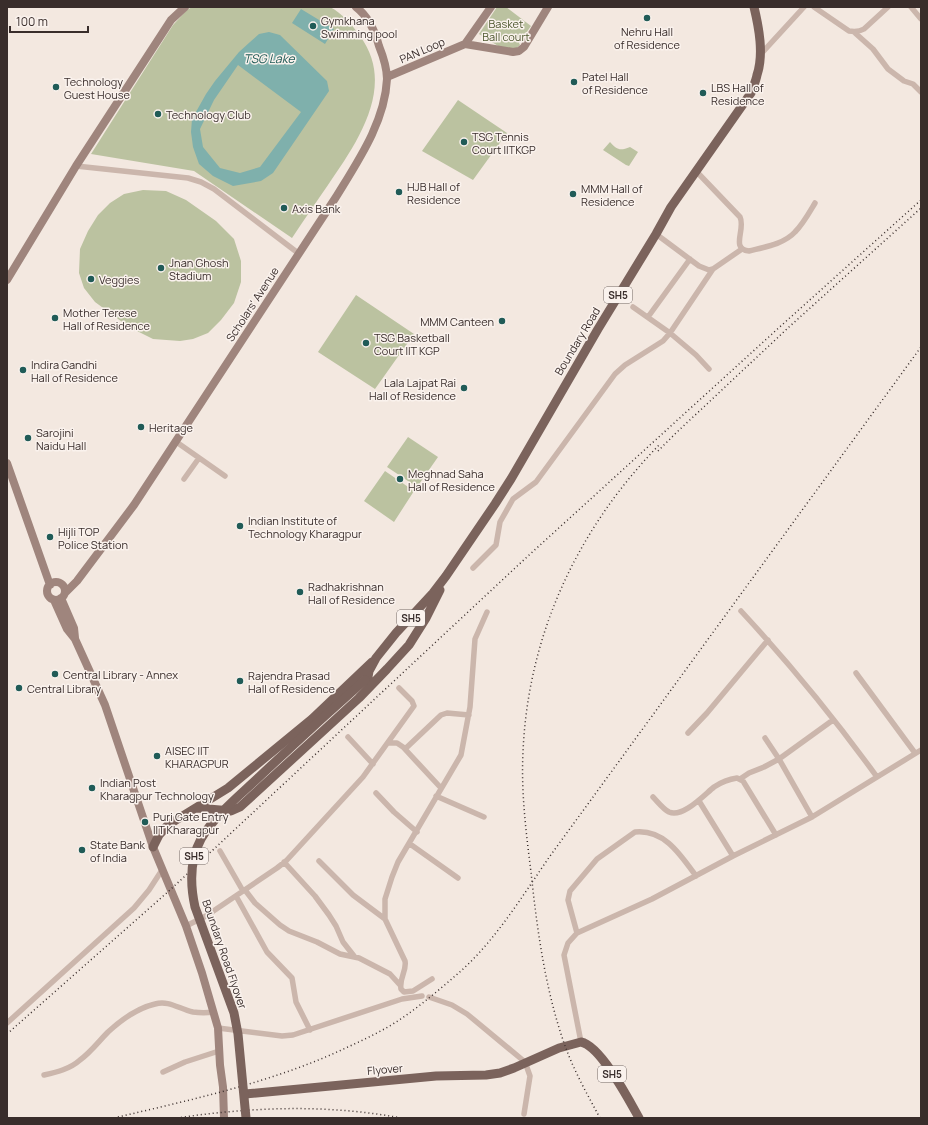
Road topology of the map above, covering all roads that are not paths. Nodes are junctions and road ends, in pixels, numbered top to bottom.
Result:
1 (185, 7) edge
2 (356, 7) edge
3 (490, 7) edge
4 (548, 7) edge
5 (754, 7) edge
6 (804, 7) edge
7 (814, 7) edge
8 (888, 7) edge
9 (910, 7) edge
10 (921, 19) edge
11 (854, 32) junction
12 (465, 44) junction
13 (760, 55) junction
14 (387, 77) junction
15 (921, 92) edge
16 (76, 166) junction
17 (696, 171) junction
18 (815, 203) dead end
19 (656, 234) junction
20 (742, 249) junction
21 (298, 253) junction
22 (690, 259) junction
23 (713, 269) junction
24 (7, 280) edge
25 (633, 307) dead end
26 (648, 317) junction
27 (670, 333) junction
28 (709, 369) dead end
29 (175, 441) junction
30 (199, 458) junction
31 (7, 463) edge
32 (225, 476) dead end
33 (184, 479) dead end
34 (473, 568) dead end
35 (446, 576) junction
36 (50, 585) junction
37 (60, 597) junction
38 (741, 611) dead end
39 (487, 612) dead end
40 (396, 634) junction
41 (768, 640) junction
42 (409, 645) junction
43 (376, 658) junction
44 (856, 673) dead end
45 (382, 674) junction
46 (366, 679) junction
47 (398, 688) dead end
48 (469, 715) junction
49 (833, 720) junction
50 (688, 733) dead end
51 (348, 737) dead end
52 (765, 738) dead end
53 (388, 743) junction
54 (405, 749) junction
55 (918, 752) edge
56 (779, 759) junction
57 (373, 764) junction
58 (877, 777) junction
59 (740, 779) junction
60 (441, 788) junction
61 (376, 793) dead end
62 (436, 796) junction
63 (653, 797) dead end
64 (699, 801) junction
65 (197, 808) junction
66 (812, 816) junction
67 (484, 818) dead end
68 (417, 832) junction
69 (776, 835) junction
70 (410, 844) junction
71 (153, 847) junction
72 (220, 851) dead end
73 (733, 856) junction
74 (319, 861) dead end
75 (284, 862) junction
76 (162, 870) junction
77 (696, 876) junction
78 (458, 878) dead end
79 (244, 891) junction
80 (236, 896) junction
81 (385, 919) junction
82 (186, 926) junction
83 (577, 933) junction
84 (354, 956) junction
85 (432, 979) dead end
86 (400, 985) junction
87 (422, 996) dead end
88 (429, 997) dead end
89 (214, 1012) junction
90 (7, 1023) edge
91 (218, 1028) junction
92 (310, 1030) junction
93 (581, 1042) junction
94 (219, 1050) junction
95 (525, 1062) junction
96 (163, 1072) dead end
97 (44, 1075) dead end
98 (245, 1094) junction
99 (524, 1114) dead end
100 (224, 1118) edge
101 (246, 1118) edge
102 (639, 1118) edge

1 - 16 street
2 - 14 street, Scholars' Avenue
3 - 12 street
4 - 12 street
5 - 13 main road, Boundary Road / SH5
6 - 13 street
7 - 11 street
8 - 11 street
9 - 10 street
11 - 15 street
12 - 14 street, PAN Loop
13 - 17 main road, Boundary Road / SH5
14 - 21 street, Scholars' Avenue
16 - 21 street
16 - 24 street
17 - 19 main road, Boundary Road / SH5
17 - 20 street
18 - 20 street
19 - 22 street
19 - 35 main road, Boundary Road / SH5
20 - 23 street
21 - 29 street, Scholars' Avenue
22 - 23 street
22 - 26 street
23 - 27 street
25 - 26 street
26 - 27 street
27 - 28 street
27 - 34 street
29 - 30 street
29 - 37 street, Scholars' Avenue
30 - 32 street
30 - 33 street
31 - 36 street
35 - 40 main road, Boundary Road / SH5
35 - 42 main road, Boundary Road / SH5
36 - 37 street
36 - 37 street
37 - 71 street
38 - 41 street
39 - 48 street
40 - 42 main road
40 - 43 main road, Boundary Road / SH5
41 - 49 street
41 - 50 street
42 - 45 main road, Boundary Road
43 - 46 main road, Boundary Road Flyover / SH5
43 - 65 main road
44 - 55 street
45 - 46 main road, Boundary Road Flyover / SH5
45 - 65 main road, Boundary Road
46 - 98 main road, Boundary Road Flyover / SH5, bridge
47 - 53 street
48 - 54 street
48 - 60 street
49 - 56 street
49 - 58 street
51 - 57 street
52 - 56 street
53 - 54 street
53 - 57 street
54 - 60 street
55 - 58 street
56 - 59 street
56 - 66 street
57 - 75 street
58 - 66 street
59 - 64 street
59 - 69 street
60 - 62 street
61 - 68 street
62 - 67 street
62 - 68 street
63 - 64 street
64 - 73 street
65 - 71 main road
66 - 69 street
68 - 70 street
69 - 73 street
70 - 78 street
70 - 81 street
71 - 76 street
72 - 79 street
73 - 77 street
74 - 81 street
75 - 79 street
75 - 84 street
76 - 82 street
76 - 90 street
77 - 83 street
77 - 83 street
79 - 80 street
79 - 84 street
80 - 82 street
80 - 92 street
81 - 86 street
82 - 89 street
83 - 93 street
84 - 86 street
85 - 86 street
87 - 92 street
88 - 95 street
89 - 91 street
89 - 97 street
91 - 92 street
91 - 94 street
93 - 95 main road, Flyover
93 - 102 main road, SH5
94 - 96 street
94 - 100 street
95 - 98 main road, Flyover
95 - 99 street
98 - 101 main road, Boundary Road Flyover, bridge

